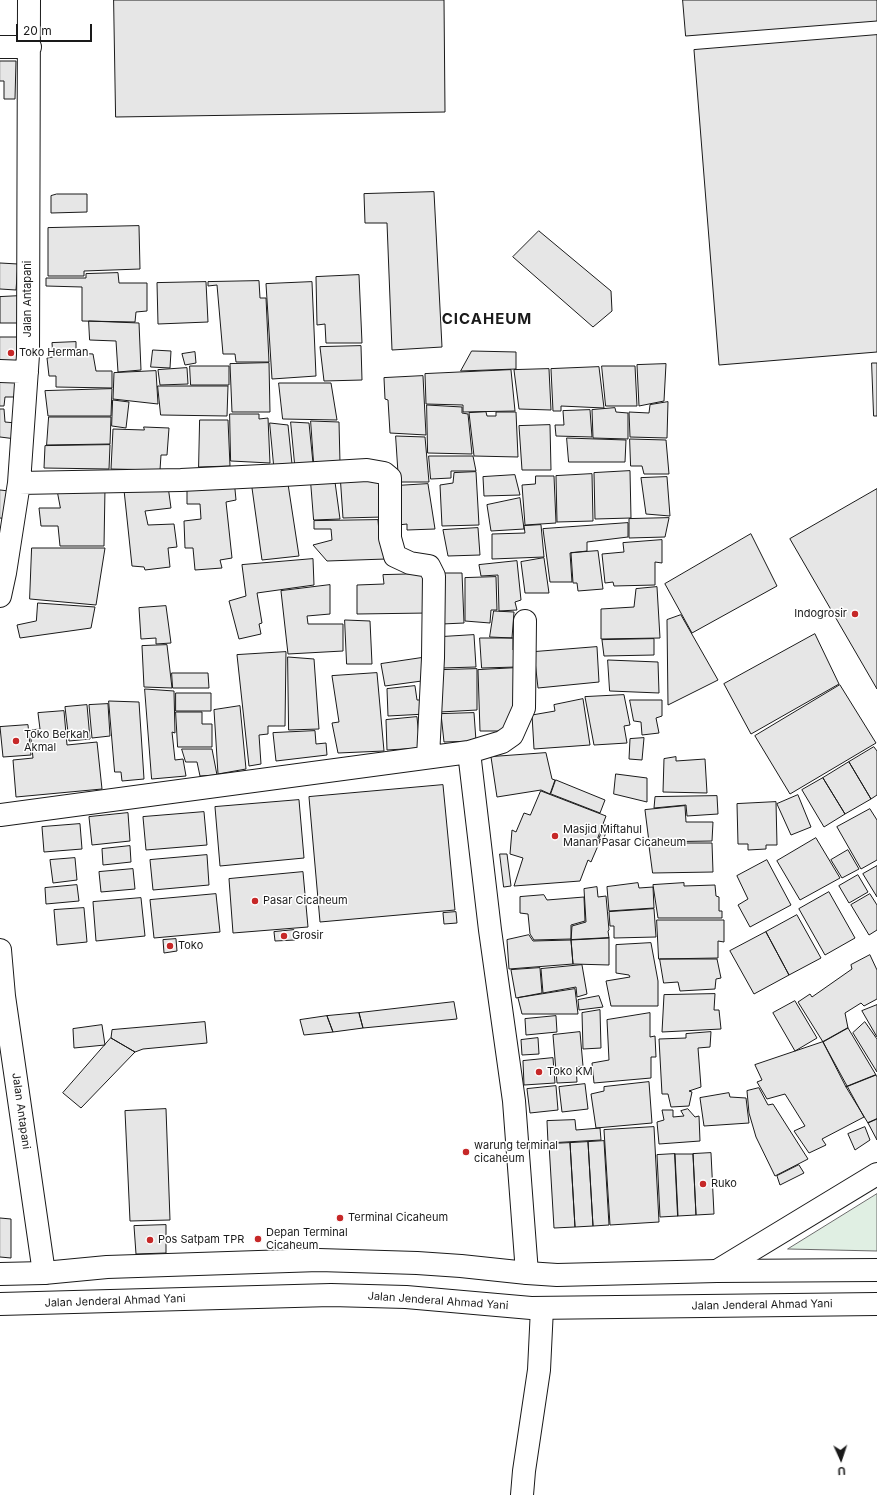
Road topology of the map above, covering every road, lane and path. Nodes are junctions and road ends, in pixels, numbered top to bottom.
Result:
1 (30, 0) edge
2 (0, 47) edge
3 (30, 47) junction
4 (0, 371) edge
5 (27, 372) junction
6 (19, 483) junction
7 (0, 596) edge
8 (525, 621) dead end
9 (469, 752) junction
10 (428, 757) junction
11 (0, 815) edge
12 (0, 950) edge
13 (2, 996) edge
14 (877, 1174) edge
15 (877, 1270) edge
16 (717, 1271) junction
17 (44, 1273) junction
18 (527, 1273) junction
19 (0, 1274) edge
20 (0, 1304) edge
21 (877, 1304) edge
22 (542, 1308) junction
23 (522, 1495) edge

1 - 3 main road, Jalan Antapani
2 - 3 main road
3 - 5 main road, Jalan Antapani
4 - 5 main road
5 - 6 main road, Jalan Antapani
6 - 7 main road, Jalan Antapani
6 - 10 main road
8 - 9 main road
9 - 10 main road
9 - 18 main road
10 - 11 main road
12 - 13 main road, Jalan Antapani
13 - 17 main road, Jalan Antapani
14 - 16 main road
15 - 16 main road
16 - 18 main road
17 - 18 main road
17 - 19 main road
20 - 22 main road, Jalan Jenderal Ahmad Yani
21 - 22 main road, Jalan Jenderal Ahmad Yani
22 - 23 main road

